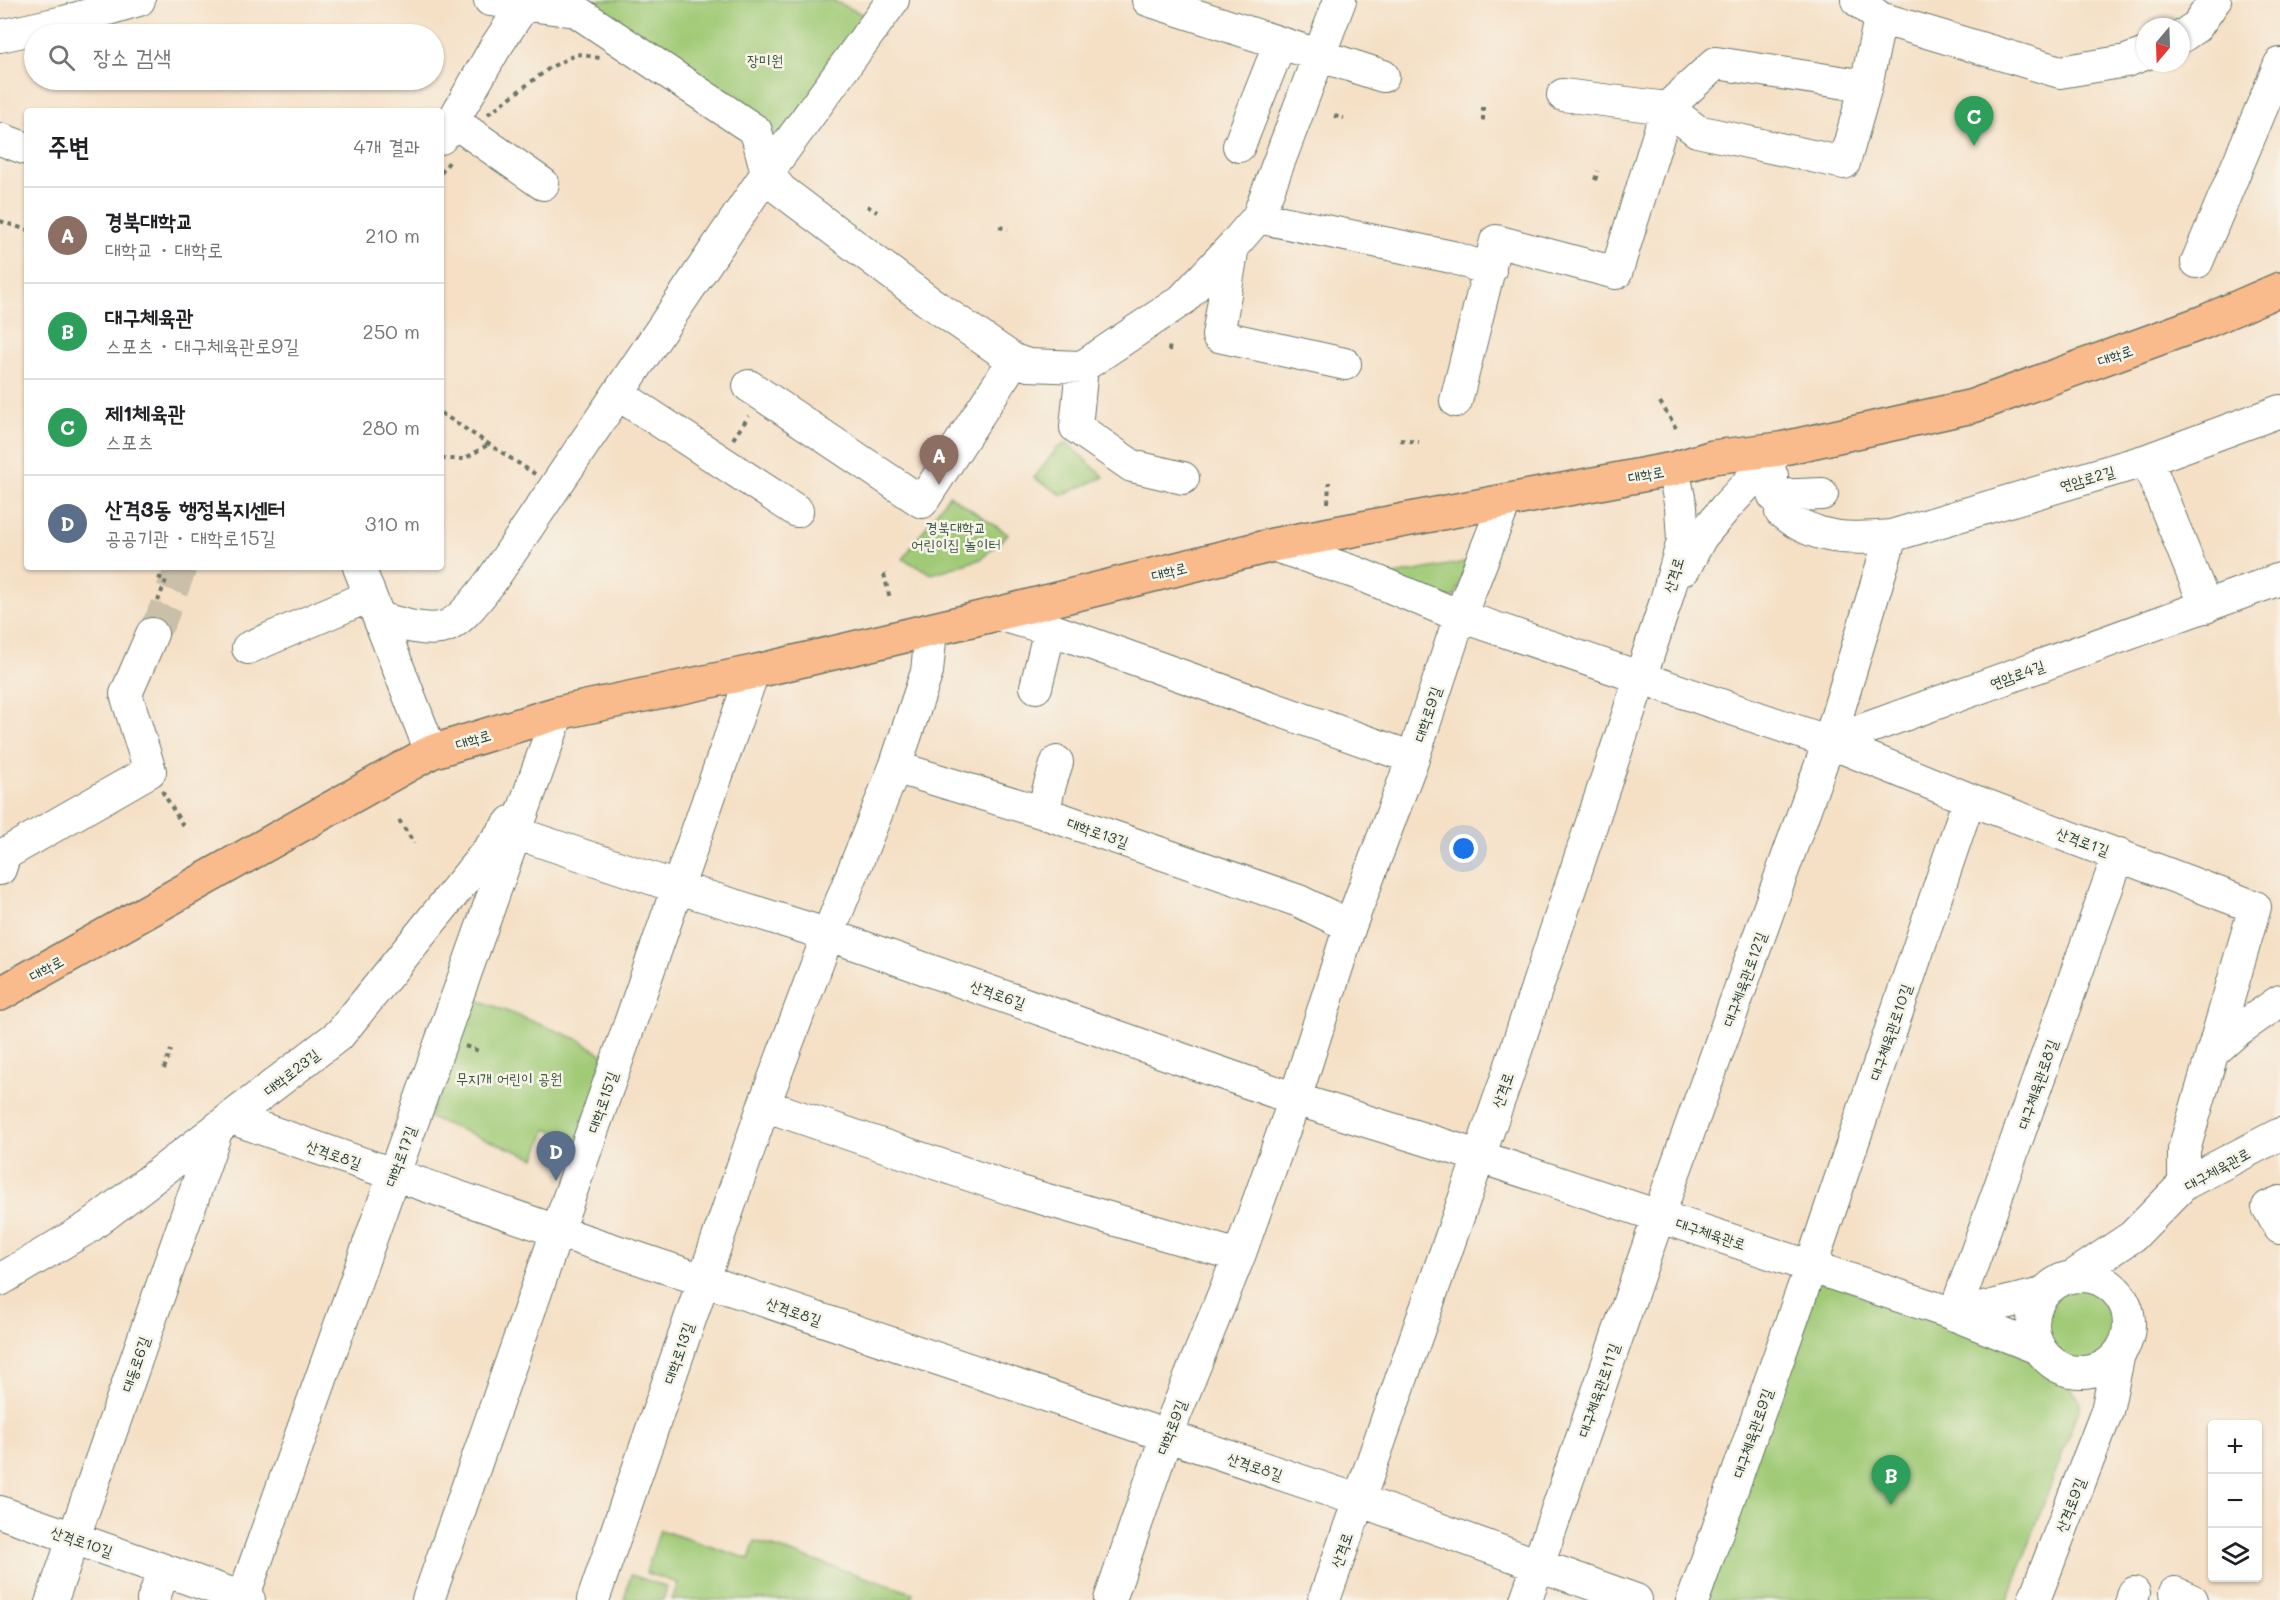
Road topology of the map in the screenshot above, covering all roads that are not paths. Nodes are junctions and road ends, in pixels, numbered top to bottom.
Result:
1 (139, 0) edge
2 (490, 0) edge
3 (893, 0) edge
4 (1148, 0) edge
5 (1340, 0) edge
6 (2215, 0) edge
7 (525, 1) edge
8 (1869, 9) edge
9 (55, 24) edge
10 (24, 31) edge
11 (2190, 31) edge
12 (0, 36) edge
13 (1280, 43) junction
14 (1318, 55) junction
15 (2136, 57) edge
16 (2280, 64) edge
17 (1383, 76) dead end
18 (1866, 86) junction
19 (1563, 95) dead end
20 (1667, 108) junction
21 (455, 131) edge
22 (0, 139) edge
23 (1239, 146) dead end
24 (24, 148) edge
25 (767, 173) junction
26 (543, 184) dead end
27 (1258, 216) junction
28 (1233, 246) junction
29 (2197, 262) dead end
30 (1490, 270) junction
31 (2280, 289) edge
32 (1014, 360) junction
33 (1345, 364) dead end
34 (1082, 367) junction
35 (756, 391) road end
36 (618, 394) junction
37 (1456, 401) dead end
38 (2280, 411) edge
39 (1780, 450) junction
40 (2147, 460) junction
41 (1673, 469) junction
42 (1183, 478) dead end
43 (1822, 494) dead end
44 (1505, 502) junction
45 (797, 511) dead end
46 (1781, 512) dead end
47 (1891, 536) junction
48 (1273, 545) junction
49 (360, 570) edge
50 (2280, 579) edge
51 (1665, 604) junction
52 (374, 607) junction
53 (2206, 607) junction
54 (997, 614) junction
55 (1460, 616) junction
56 (1050, 629) junction
57 (931, 630) junction
58 (152, 634) tunnel mouth
59 (248, 648) dead end
60 (753, 672) junction
61 (1641, 679) junction
62 (1036, 687) dead end
63 (558, 713) junction
64 (1829, 742) junction
65 (431, 752) junction
66 (1413, 758) junction
67 (1057, 762) dead end
68 (895, 767) junction
69 (1969, 799) junction
70 (526, 802) junction
71 (1044, 813) junction
72 (516, 833) junction
73 (2118, 854) junction
74 (2, 859) edge
75 (678, 887) junction
76 (1350, 926) junction
77 (829, 935) junction
78 (0, 994) edge
79 (2280, 1001) edge
80 (2212, 1053) junction
81 (1295, 1099) junction
82 (764, 1105) junction
83 (224, 1123) junction
84 (2280, 1134) edge
85 (1480, 1157) junction
86 (393, 1175) junction
87 (2184, 1184) junction
88 (2280, 1202) edge
89 (1659, 1216) junction
90 (2280, 1228) edge
91 (557, 1231) junction
92 (2133, 1236) junction
93 (1239, 1256) junction
94 (1811, 1266) junction
95 (2075, 1275) junction
96 (0, 1280) edge
97 (703, 1280) junction
98 (2042, 1294) junction
99 (2123, 1299) junction
100 (1948, 1312) junction
101 (2040, 1349) junction
102 (2119, 1353) junction
103 (2067, 1369) junction
104 (2107, 1411) junction
105 (1167, 1437) junction
106 (1359, 1500) junction
107 (0, 1512) edge
108 (74, 1538) junction
109 (1538, 1564) junction
110 (164, 1570) junction
111 (246, 1599) edge
112 (52, 1600) edge
113 (153, 1600) edge
114 (428, 1600) edge
115 (593, 1600) edge
116 (1110, 1600) edge
117 (1324, 1600) edge
118 (1526, 1600) edge
119 (1636, 1600) edge
120 (1693, 1600) edge
121 (2034, 1600) edge

1 - 9 street
2 - 7 street
3 - 25 street
4 - 13 street
5 - 14 street
6 - 11 street
7 - 21 street
7 - 25 street
8 - 15 street
8 - 18 street
10 - 12 street
13 - 14 street
13 - 23 street
14 - 17 street
14 - 27 street
16 - 29 street
18 - 20 street
18 - 20 street
19 - 20 street
20 - 30 street
21 - 26 street
22 - 24 street
25 - 32 street
25 - 36 street
27 - 28 street
27 - 30 street
28 - 33 street
28 - 34 street
30 - 37 street
31 - 39 main road, 대학로
32 - 34 street
32 - 35 street
34 - 42 street
36 - 45 street
36 - 52 street
38 - 40 street, 연암로2길
39 - 41 main road, 대학로
39 - 43 street
39 - 51 street
40 - 47 street, 연암로2길
40 - 53 street
41 - 44 main road, 대학로
41 - 51 street, 산격로
44 - 48 main road, 대학로
44 - 55 street, 대학로9길
46 - 47 street, 연암로2길
47 - 64 street
48 - 54 main road, 대학로
48 - 55 street
49 - 52 street
50 - 53 street, 연암로4길
51 - 61 street, 산격로
52 - 59 street
52 - 65 street
53 - 64 street, 연암로4길
54 - 56 street, 대학로
54 - 57 main road, 대학로
55 - 61 street
55 - 66 street, 대학로9길
56 - 62 street
56 - 66 street, 대학로
57 - 60 main road, 대학로
57 - 68 street, 대학로13길
58 - 74 street
60 - 63 main road, 대학로
60 - 75 street, 대학로15길
61 - 64 street, 산격로1길
61 - 85 street, 산격로
63 - 65 main road, 대학로
63 - 70 street, 대학로17길
64 - 69 street, 산격로1길
64 - 89 street, 대구체육관로12길
65 - 78 main road, 대학로
66 - 76 street, 대학로9길
67 - 71 street
68 - 71 street, 대학로13길
68 - 77 street, 대학로13길
69 - 73 street, 산격로1길
69 - 94 street, 대구체육관로10길
70 - 72 street, 대학로17길
70 - 83 street, 대학로23길
71 - 76 street, 대학로13길
72 - 75 street, 산격로6길
72 - 86 street, 대학로17길
73 - 80 street, 산격로1길
73 - 100 street, 대구체육관로8길
75 - 77 street, 산격로6길
75 - 91 street, 대학로15길
76 - 81 street, 대학로9길
77 - 81 street, 산격로6길
77 - 82 street, 대학로13길
79 - 80 street
80 - 87 street, 산격로1길
81 - 85 street, 산격로6길
81 - 93 street, 대학로9길
82 - 93 street
82 - 97 street, 대학로13길
83 - 86 street, 산격로8길
83 - 96 street, 대학로23길
83 - 108 street, 대동로6길
84 - 87 street, 대구체육관로
85 - 89 street, 대구체육관로
85 - 106 street, 산격로
86 - 91 street, 산격로8길
86 - 111 street, 대학로17길
87 - 92 street, 대구체육관로
88 - 90 street
89 - 94 street, 대구체육관로
89 - 109 street, 대구체육관로11길
91 - 97 street, 산격로8길
91 - 114 street, 대학로15길
92 - 95 street, 대구체육관로
92 - 99 street
93 - 105 street, 대학로9길
94 - 100 street, 대구체육관로
94 - 120 street, 대구체육관로9길
95 - 98 street
95 - 99 street
97 - 105 street, 산격로8길
97 - 115 street, 대학로13길
98 - 100 street
98 - 101 street
99 - 102 street
100 - 101 street, 대구체육관로
101 - 103 street
102 - 103 street
102 - 104 street, 산격로9길
103 - 104 street
104 - 121 street, 산격로9길
105 - 106 street, 산격로8길
105 - 116 street, 대학로9길
106 - 109 street
106 - 117 street, 산격로
107 - 108 street, 산격로10길
108 - 110 street, 산격로10길
108 - 112 street, 대동로6길
109 - 118 street, 대구체육관로11길
109 - 119 street
110 - 111 street, 산격로10길
110 - 113 street

